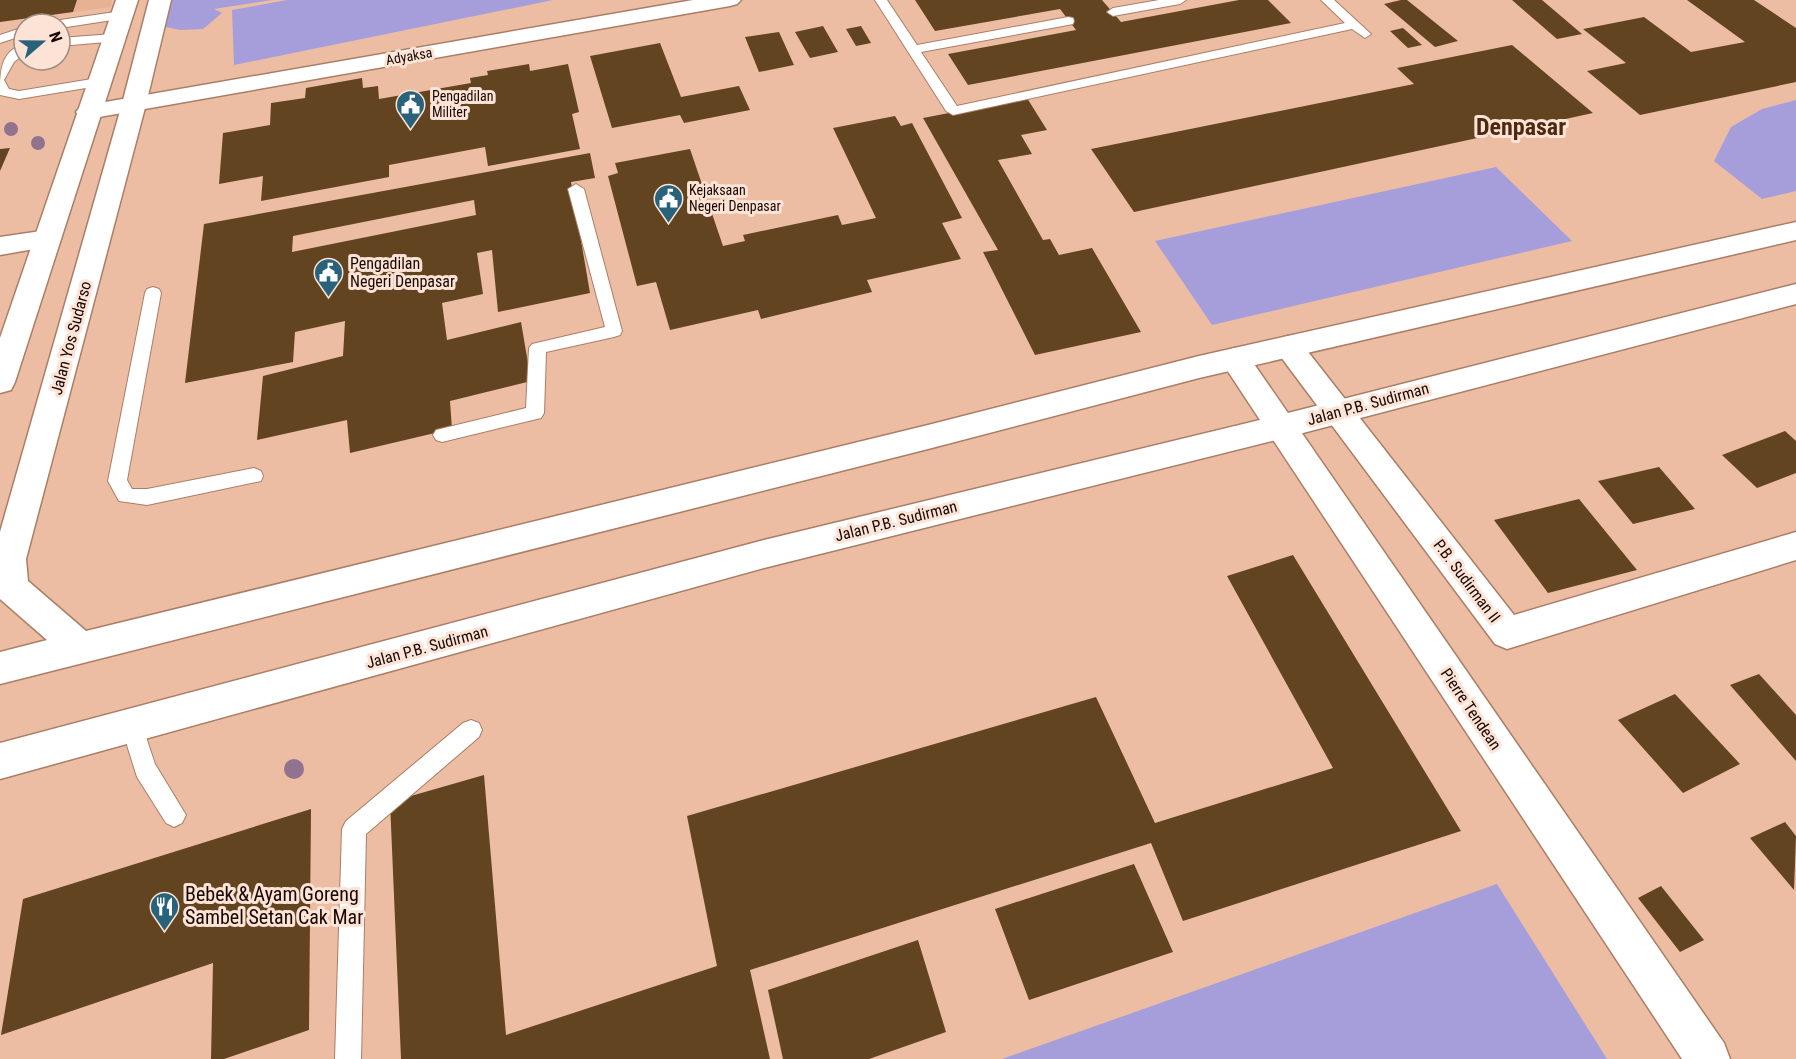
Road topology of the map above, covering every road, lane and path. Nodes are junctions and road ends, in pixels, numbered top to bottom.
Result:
1 (160, 0) edge
2 (730, 0) edge
3 (881, 0) edge
4 (1180, 0) edge
5 (1327, 0) edge
6 (125, 8) edge
7 (1113, 12) dead end
8 (72, 21) edge
9 (1068, 21) dead end
10 (112, 38) junction
11 (72, 41) edge
12 (913, 50) junction
13 (12, 57) edge
14 (0, 76) edge
15 (98, 82) junction
16 (0, 84) edge
17 (134, 104) junction
18 (88, 112) junction
19 (576, 189) dead end
20 (1796, 231) edge
21 (48, 239) junction
22 (0, 246) edge
23 (153, 293) dead end
24 (1796, 294) edge
25 (1288, 346) junction
26 (1235, 359) junction
27 (0, 382) edge
28 (1338, 411) junction
29 (1280, 427) junction
30 (442, 435) dead end
31 (254, 476) dead end
32 (1796, 546) edge
33 (80, 647) junction
34 (0, 668) edge
35 (132, 726) junction
36 (471, 730) dead end
37 (0, 761) edge
38 (174, 815) dead end
39 (348, 1059) edge
40 (1708, 1059) edge

1 - 17 street, Jalan Yos Sudarso
2 - 17 street, Adyaksa
3 - 12 lane
4 - 7 lane
5 - 12 lane
6 - 8 lane
6 - 10 street
9 - 12 lane
10 - 11 lane
10 - 15 street
13 - 14 lane
15 - 16 lane
15 - 18 street
17 - 18 street, Adyaksa
17 - 33 street, Jalan Yos Sudarso
18 - 21 street
19 - 30 lane
20 - 25 street
21 - 22 street
21 - 27 street
23 - 31 lane
24 - 28 street, Jalan P.B. Sudirman
25 - 26 street
25 - 28 street, P.B. Sudirman II
26 - 29 street, Pierre Tendean
26 - 33 street
28 - 29 street, Jalan P.B. Sudirman
28 - 32 street, P.B. Sudirman II
29 - 35 street, Jalan P.B. Sudirman
29 - 40 street, Pierre Tendean
33 - 34 street
35 - 37 street, Jalan P.B. Sudirman
35 - 38 lane
36 - 39 lane

